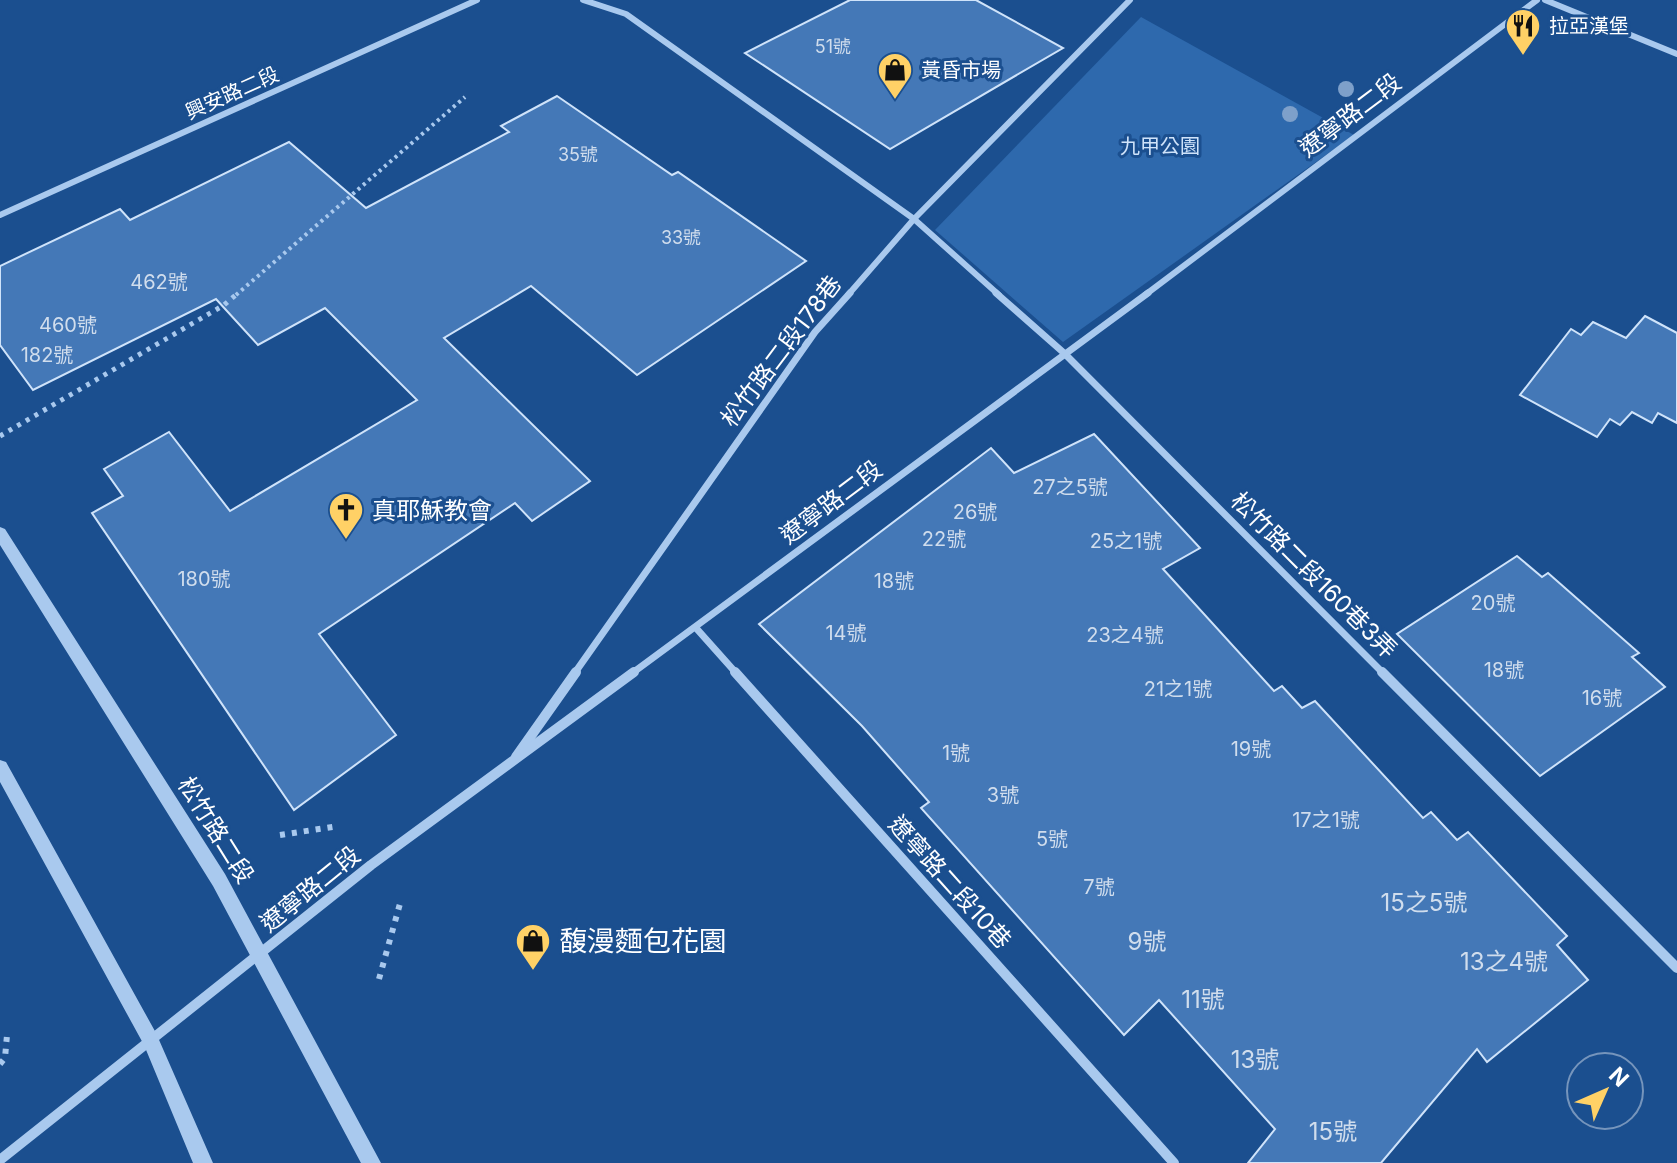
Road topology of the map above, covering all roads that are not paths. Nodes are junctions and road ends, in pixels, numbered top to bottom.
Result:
1 (477, 0) edge
2 (583, 0) edge
3 (1130, 0) edge
4 (1537, 0) edge
5 (1545, 0) edge
6 (1677, 54) edge
7 (0, 215) edge
8 (914, 219) junction
9 (1064, 353) junction
10 (0, 533) edge
11 (696, 628) junction
12 (511, 764) junction
13 (0, 767) edge
14 (262, 953) junction
15 (1677, 968) edge
16 (150, 1039) junction
17 (0, 1160) edge
18 (203, 1163) edge
19 (371, 1163) edge
20 (1174, 1163) edge

1 - 7 street, 興安路二段
2 - 8 street, 松竹路二段160巷3弄
3 - 8 street, 松竹路二段178巷
4 - 9 street, 遼寧路二段
5 - 6 street
8 - 9 street, 松竹路二段160巷3弄
8 - 12 street, 松竹路二段178巷
9 - 11 street, 遼寧路二段
9 - 15 street, 松竹路二段160巷3弄
10 - 14 street, 松竹路二段
11 - 12 street, 遼寧路二段
11 - 20 street, 遼寧路二段10巷
12 - 14 street, 遼寧路二段
13 - 16 street
14 - 16 street, 遼寧路二段
14 - 19 street, 松竹路二段
16 - 17 street, 遼寧路二段
16 - 18 street

